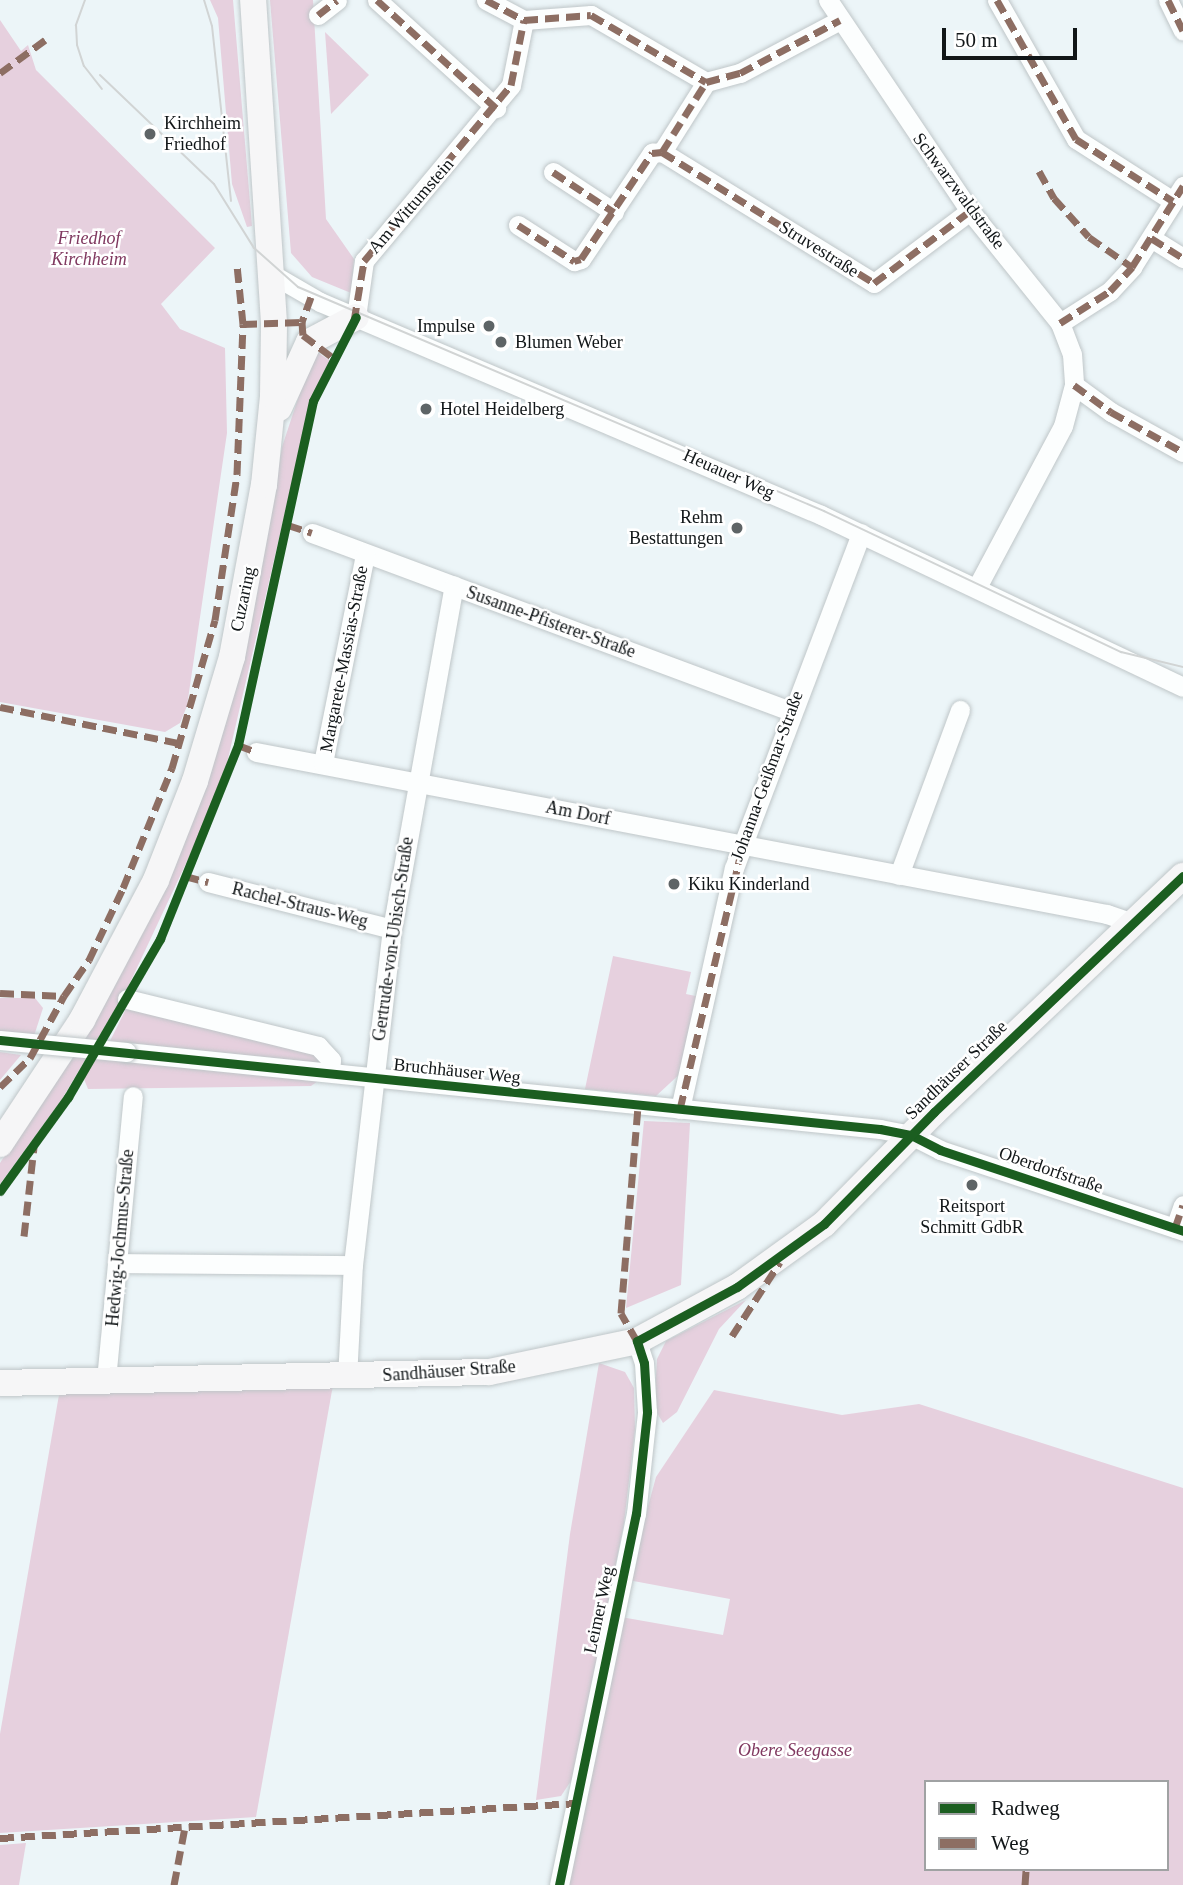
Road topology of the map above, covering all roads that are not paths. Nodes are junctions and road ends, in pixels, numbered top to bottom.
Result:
1 (253, 0) edge
2 (337, 0) edge
3 (377, 0) edge
4 (486, 0) edge
5 (828, 0) edge
6 (997, 0) edge
7 (1168, 0) edge
8 (592, 8) edge
9 (318, 15) dead end
10 (524, 20) junction
11 (840, 20) junction
12 (1183, 31) edge
13 (706, 82) junction
14 (496, 108) junction
15 (662, 152) junction
16 (553, 172) dead end
17 (1178, 194) edge
18 (970, 211) junction
19 (614, 212) junction
20 (518, 225) dead end
21 (1151, 238) junction
22 (1183, 258) edge
23 (270, 272) junction
24 (356, 317) junction
25 (1060, 323) junction
26 (1074, 385) junction
27 (271, 429) junction
28 (1183, 452) edge
29 (312, 533) dead end
30 (861, 533) junction
31 (365, 554) junction
32 (454, 586) junction
33 (977, 587) junction
34 (1183, 687) edge
35 (960, 710) dead end
36 (790, 711) junction
37 (256, 752) dead end
38 (323, 763) junction
39 (417, 783) junction
40 (743, 844) junction
41 (899, 874) junction
42 (1183, 876) edge
43 (208, 882) dead end
44 (1133, 923) junction
45 (392, 929) junction
46 (127, 999) dead end
47 (0, 1040) edge
48 (330, 1072) junction
49 (374, 1079) junction
50 (133, 1096) dead end
51 (680, 1109) junction
52 (911, 1135) junction
53 (0, 1144) edge
54 (1183, 1205) edge
55 (1173, 1228) edge
56 (119, 1264) junction
57 (353, 1265) junction
58 (637, 1341) junction
59 (347, 1378) junction
60 (106, 1380) junction
61 (0, 1382) edge
62 (559, 1885) edge

1 - 23 street, Cuzaring
2 - 9 street
3 - 14 street
4 - 10 street
5 - 11 street, Schwarzwaldstraße
6 - 17 street
7 - 12 street
8 - 10 street
8 - 13 street
10 - 14 street, Am Wittumstein
11 - 13 street
11 - 18 street, Schwarzwaldstraße
13 - 15 street
14 - 24 street, Am Wittumstein
15 - 18 street, Struvestraße
15 - 19 street
16 - 19 street
17 - 21 street
18 - 25 street, Schwarzwaldstraße
19 - 20 street
21 - 22 street
21 - 25 street
23 - 24 street, Heuauer Weg
23 - 27 street, Cuzaring
24 - 27 street
24 - 30 street, Heuauer Weg
25 - 26 street, Schwarzwaldstraße
26 - 28 street
26 - 33 street, Schwarzwaldstraße
27 - 53 street, Cuzaring
29 - 31 street, Susanne-Pfisterer-Straße
30 - 33 street, Heuauer Weg
30 - 36 street, Johanna-Geißmar-Straße
31 - 32 street, Susanne-Pfisterer-Straße
31 - 38 street, Margarete-Massias-Straße
32 - 36 street, Susanne-Pfisterer-Straße
32 - 39 street, Gertrude-von-Ubisch-Straße
33 - 34 street, Heuauer Weg
35 - 41 street
36 - 40 street, Johanna-Geißmar-Straße
37 - 38 street, Am Dorf
38 - 39 street, Am Dorf
39 - 40 street, Am Dorf
39 - 45 street, Gertrude-von-Ubisch-Straße
40 - 41 street, Am Dorf
40 - 51 street, Johanna-Geißmar-Straße
41 - 44 street, Am Dorf
42 - 44 street, Sandhäuser Straße
43 - 45 street, Rachel-Straus-Weg
44 - 52 street, Sandhäuser Straße
45 - 49 street, Gertrude-von-Ubisch-Straße
46 - 48 street
47 - 48 street, Bruchhäuser Weg, bridge
48 - 49 street, Bruchhäuser Weg
49 - 51 street, Bruchhäuser Weg
49 - 57 street, Gertrude-von-Ubisch-Straße
50 - 56 street, Hedwig-Jochmus-Straße
51 - 52 street, Bruchhäuser Weg
52 - 55 street, Oberdorfstraße
52 - 58 street, Sandhäuser Straße
54 - 55 street, Oberdorfstraße
56 - 57 street
56 - 60 street, Hedwig-Jochmus-Straße
57 - 59 street, Gertrude-von-Ubisch-Straße
58 - 59 street, Sandhäuser Straße
58 - 62 street, Leimer Weg
59 - 60 street, Sandhäuser Straße
60 - 61 street, Sandhäuser Straße

